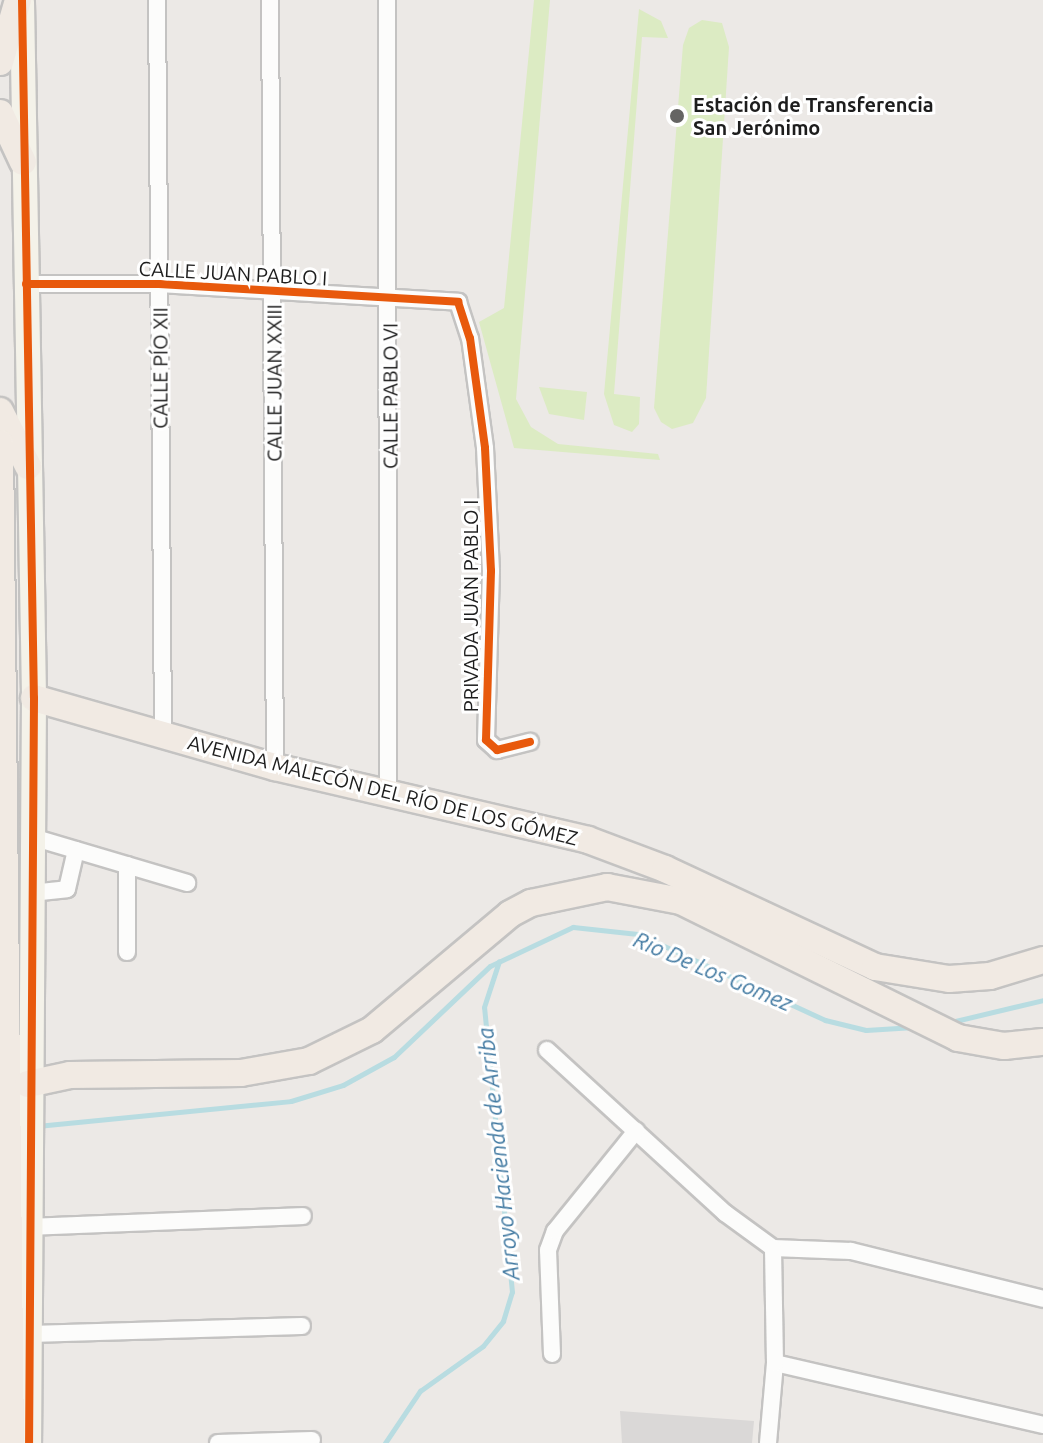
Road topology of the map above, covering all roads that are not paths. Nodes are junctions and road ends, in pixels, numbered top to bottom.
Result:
1 (20, 0) edge
2 (157, 0) edge
3 (270, 0) edge
4 (387, 0) edge
5 (0, 62) edge
6 (0, 113) edge
7 (23, 162) junction
8 (26, 284) junction
9 (159, 284) junction
10 (274, 292) junction
11 (390, 298) junction
12 (0, 411) edge
13 (0, 443) edge
14 (28, 466) junction
15 (34, 698) junction
16 (163, 736) junction
17 (530, 742) dead end
18 (275, 767) junction
19 (388, 792) junction
20 (32, 837) junction
21 (76, 850) junction
22 (127, 865) junction
23 (187, 883) dead end
24 (31, 893) junction
25 (127, 952) dead end
26 (1043, 960) edge
27 (1043, 1042) edge
28 (547, 1050) dead end
29 (22, 1084) junction
30 (636, 1131) junction
31 (19, 1153) junction
32 (303, 1216) dead end
33 (29, 1227) junction
34 (773, 1248) junction
35 (1043, 1299) edge
36 (302, 1326) dead end
37 (30, 1334) junction
38 (552, 1354) dead end
39 (775, 1363) junction
40 (1043, 1425) edge
41 (312, 1440) dead end
42 (11, 1443) edge
43 (29, 1443) edge
44 (218, 1443) edge
45 (768, 1443) edge

1 - 5 main road
1 - 7 street
2 - 9 street, CALLE PÍO XII
3 - 10 street, CALLE JUAN XXIII
4 - 11 street, CALLE PABLO VI
6 - 7 main road
7 - 8 street
8 - 9 street, CALLE JUAN PABLO I
8 - 14 street
9 - 10 street, CALLE JUAN PABLO I
9 - 16 street, CALLE PÍO XII
10 - 11 street, CALLE JUAN PABLO I
10 - 18 street, CALLE JUAN XXIII
11 - 17 street, PRIVADA JUAN PABLO I
11 - 19 street, CALLE PABLO VI
12 - 14 main road
13 - 29 main road
14 - 15 street
15 - 16 main road, AVENIDA MALECÓN DEL RÍO DE LOS GÓMEZ
15 - 20 street
16 - 18 main road, AVENIDA MALECÓN DEL RÍO DE LOS GÓMEZ
18 - 19 main road, AVENIDA MALECÓN DEL RÍO DE LOS GÓMEZ
19 - 26 main road, AVENIDA MALECÓN DEL RÍO DE LOS GÓMEZ
20 - 21 street
20 - 24 street
21 - 22 street
21 - 24 street
22 - 23 street
22 - 25 street
24 - 29 street
27 - 29 main road
28 - 30 street
29 - 31 main road
30 - 34 street
30 - 38 street
31 - 33 street
31 - 42 main road
32 - 33 street
33 - 37 street
34 - 35 street
34 - 39 street
36 - 37 street
37 - 43 street
39 - 40 street
39 - 45 street
41 - 44 street

